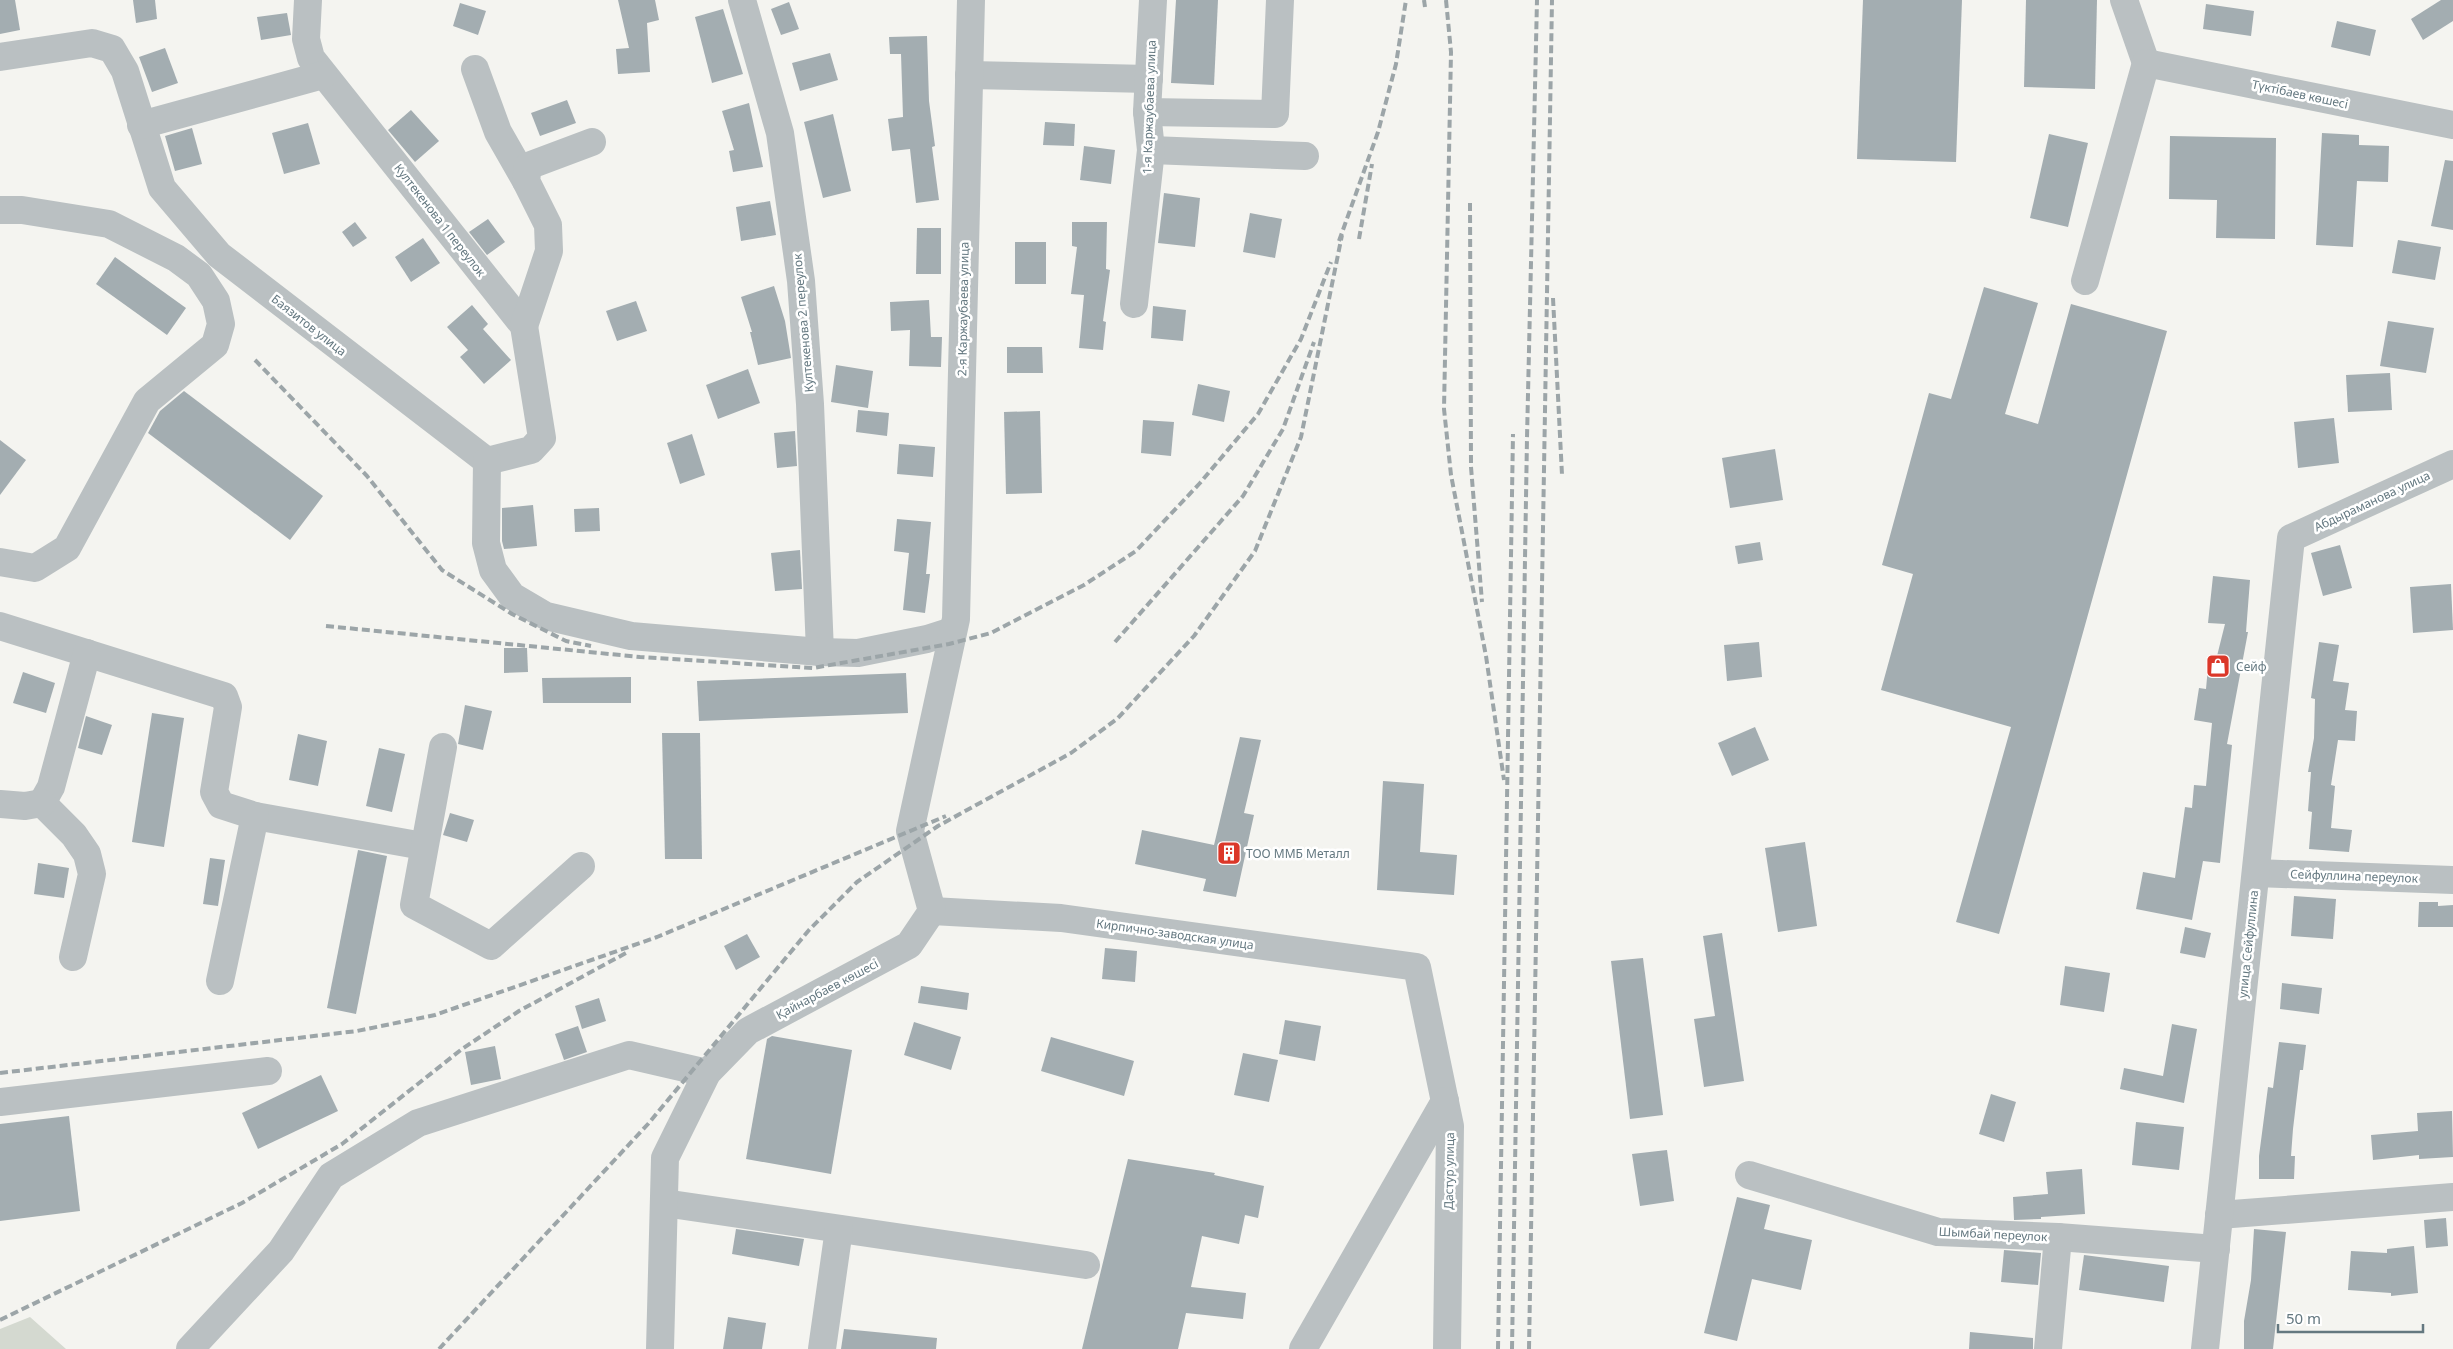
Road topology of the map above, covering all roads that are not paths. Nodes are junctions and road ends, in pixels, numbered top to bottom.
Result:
1 (308, 0) edge
2 (742, 0) edge
3 (970, 0) edge
4 (1153, 0) edge
5 (1280, 0) edge
6 (2124, 0) edge
7 (0, 57) edge
8 (2146, 62) junction
9 (475, 69) dead end
10 (969, 75) junction
11 (323, 76) junction
12 (1149, 79) junction
13 (1147, 112) junction
14 (141, 124) junction
15 (2453, 125) edge
16 (592, 142) dead end
17 (1151, 150) junction
18 (1305, 156) dead end
19 (526, 181) junction
20 (0, 210) edge
21 (2085, 282) dead end
22 (1134, 304) dead end
23 (524, 326) junction
24 (487, 461) junction
25 (2453, 464) edge
26 (2291, 538) joint
27 (0, 562) edge
28 (954, 625) junction
29 (0, 626) edge
30 (820, 652) junction
31 (87, 653) junction
32 (443, 747) dead end
33 (42, 803) junction
34 (0, 804) edge
35 (255, 816) junction
36 (423, 846) junction
37 (581, 866) dead end
38 (2256, 872) junction
39 (2453, 880) edge
40 (932, 911) junction
41 (72, 957) dead end
42 (1417, 967) joint
43 (220, 981) dead end
44 (268, 1071) dead end
45 (707, 1073) junction
46 (1445, 1101) junction
47 (0, 1102) edge
48 (1749, 1175) dead end
49 (2453, 1197) edge
50 (664, 1203) junction
51 (2219, 1215) junction
52 (839, 1229) junction
53 (2058, 1237) junction
54 (2216, 1249) junction
55 (1086, 1265) dead end
56 (190, 1349) edge
57 (660, 1349) edge
58 (822, 1349) edge
59 (1303, 1349) edge
60 (1446, 1349) edge
61 (2048, 1349) edge
62 (2205, 1349) edge

1 - 11 street, Култекенова 1 переулок
2 - 30 street, Култекенова 2 переулок
3 - 10 street, 2-я Каржаубаева улица
4 - 12 street, 1-я Каржаубаева улица
5 - 13 street
6 - 8 street
7 - 14 street, Баязитов улица
8 - 15 street, Түктібаев көшесі
8 - 21 street
9 - 19 street
10 - 12 street
10 - 28 street, 2-я Каржаубаева улица
11 - 14 street
11 - 23 street, Култекенова 1 переулок
12 - 13 street, 1-я Каржаубаева улица
13 - 17 street, 1-я Каржаубаева улица
14 - 24 street, Баязитов улица
16 - 19 street
17 - 18 street
17 - 22 street, 1-я Каржаубаева улица
19 - 23 street
20 - 27 street
23 - 24 street, Култекенова 1 переулок
24 - 30 street
25 - 26 street, Абдыраманова улица
26 - 38 street, улица Сейфуллина
28 - 30 street
28 - 40 street
29 - 31 street
31 - 33 street
31 - 35 street
32 - 36 street
33 - 34 street
33 - 41 street
35 - 36 street
35 - 43 street
36 - 37 street
38 - 39 street, Сейфуллина переулок
38 - 51 street, улица Сейфуллина
40 - 42 street, Кирпично-заводская улица
40 - 45 street, Қайнарбаев көшесі
42 - 46 street, Дастур улица
44 - 47 street
45 - 50 street, Қайнарбаев көшесі
45 - 56 street
46 - 59 street
46 - 60 street, Дастур улица
48 - 53 street, Шымбай переулок
49 - 51 street
50 - 52 street
50 - 57 street, Қайнарбаев көшесі
51 - 54 street, улица Сейфуллина
52 - 55 street
52 - 58 street
53 - 54 street, Шымбай переулок
53 - 61 street
54 - 62 street, улица Сейфуллина

